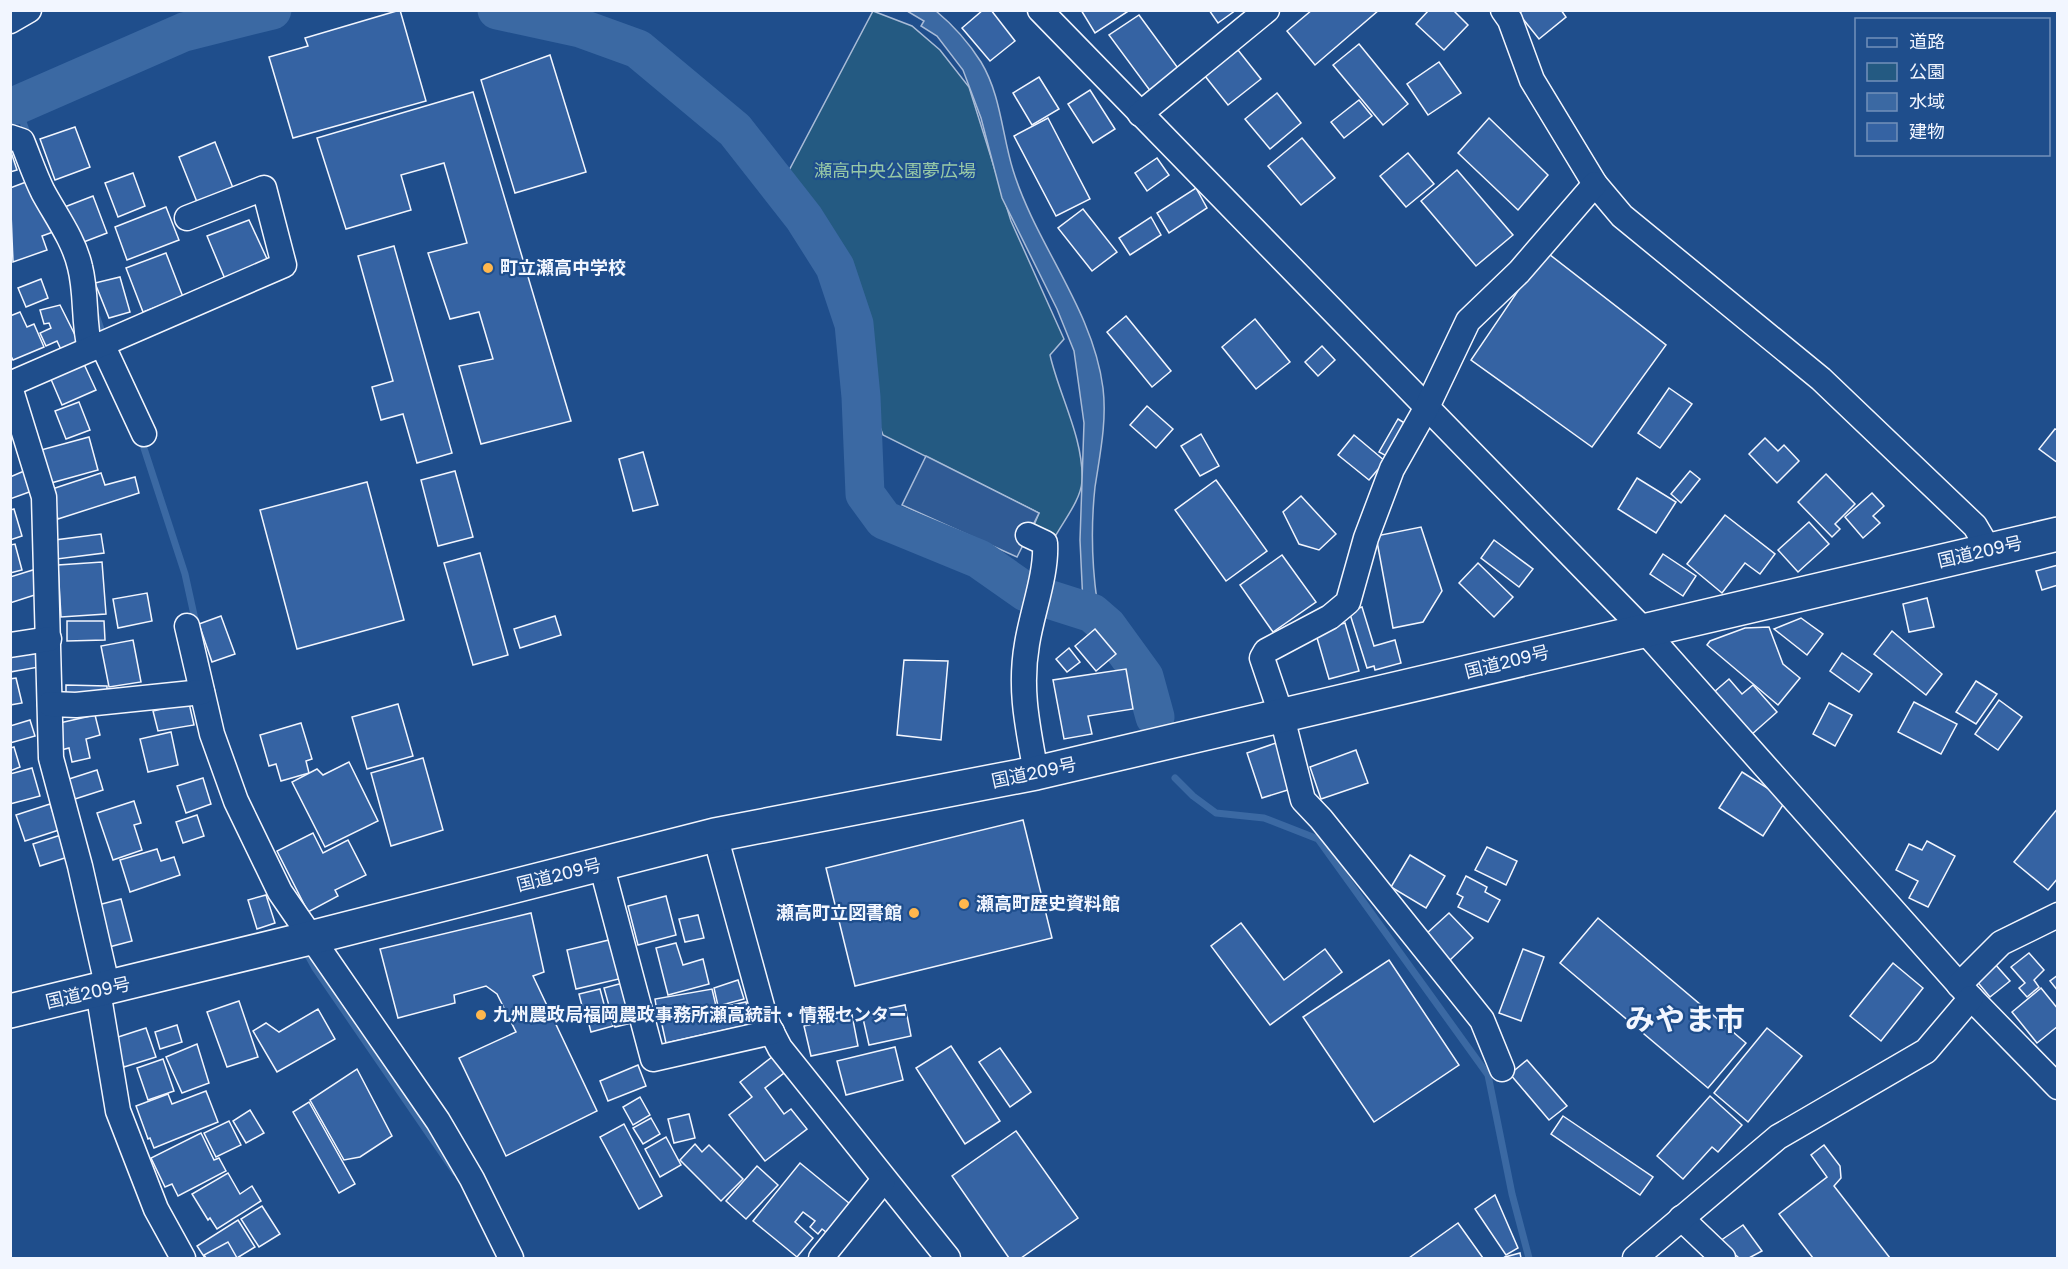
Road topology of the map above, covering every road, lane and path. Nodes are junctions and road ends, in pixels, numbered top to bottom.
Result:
1 (29, 10) edge
2 (1040, 10) edge
3 (1267, 10) edge
4 (1503, 10) edge
5 (10, 21) edge
6 (1140, 114) junction
7 (10, 137) edge
8 (1595, 184) junction
9 (187, 218) dead end
10 (96, 346) junction
11 (10, 386) edge
12 (1426, 407) junction
13 (144, 434) dead end
14 (2058, 534) edge
15 (1028, 535) dead end
16 (1989, 550) junction
17 (187, 626) dead end
18 (1643, 629) junction
19 (49, 639) junction
20 (10, 645) edge
21 (202, 692) junction
22 (50, 704) junction
23 (1282, 717) junction
24 (1036, 773) junction
25 (715, 835) junction
26 (602, 864) junction
27 (2058, 915) edge
28 (310, 939) junction
29 (103, 990) junction
30 (1965, 992) junction
31 (10, 1011) edge
32 (772, 1032) junction
33 (1502, 1069) dead end
34 (2058, 1087) edge
35 (883, 1181) junction
36 (1681, 1218) junction
37 (183, 1258) edge
38 (511, 1258) edge
39 (821, 1258) edge
40 (948, 1258) edge
41 (1635, 1258) edge
42 (1723, 1258) edge

1 - 5 street
2 - 6 street
3 - 6 street
4 - 8 street
6 - 12 street
7 - 10 street
8 - 12 street
8 - 16 street
9 - 10 street
10 - 11 street
10 - 13 street
11 - 19 street
12 - 18 street
12 - 23 street
14 - 16 highway, 国道209号
15 - 24 street
16 - 18 highway, 国道209号
17 - 21 street
18 - 23 highway, 国道209号
18 - 30 street
19 - 20 street
19 - 22 street
21 - 22 street
21 - 28 street
22 - 29 street
23 - 24 highway, 国道209号
23 - 33 street
24 - 25 highway, 国道209号
25 - 26 highway, 国道209号
25 - 32 street
26 - 28 highway, 国道209号
26 - 32 street
27 - 30 street
28 - 29 highway, 国道209号
28 - 38 street
29 - 31 highway, 国道209号
29 - 37 street
30 - 34 street
30 - 36 street
32 - 35 street
35 - 39 street
35 - 40 street
36 - 41 street
36 - 42 street

